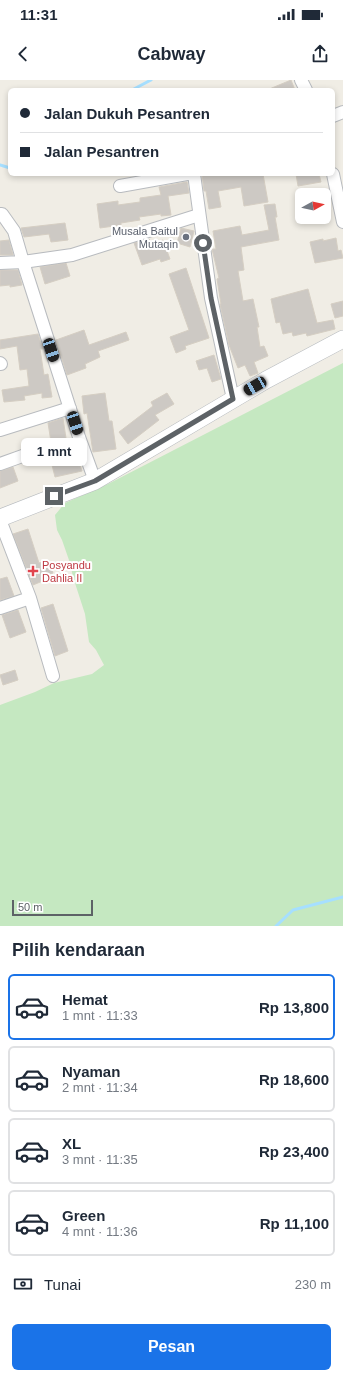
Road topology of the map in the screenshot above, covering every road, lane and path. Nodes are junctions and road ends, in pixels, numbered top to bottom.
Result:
1 (176, 176) edge
2 (194, 176) edge
3 (333, 176) edge
4 (120, 186) dead end
5 (0, 214) edge
6 (199, 216) junction
7 (343, 222) edge
8 (23, 262) junction
9 (0, 263) edge
10 (343, 339) edge
11 (233, 399) junction
12 (70, 408) junction
13 (0, 430) edge
14 (28, 454) dead end
15 (0, 464) edge
16 (95, 481) junction
17 (0, 519) edge
18 (30, 598) junction
19 (0, 608) edge
20 (53, 676) dead end

1 - 4 street
2 - 6 street
3 - 7 street
5 - 8 street
6 - 8 street
6 - 11 street
8 - 9 street
8 - 12 street
10 - 11 main road
11 - 16 main road
12 - 13 street
12 - 16 street
14 - 15 street
16 - 17 main road
17 - 18 street
18 - 19 street
18 - 20 street

